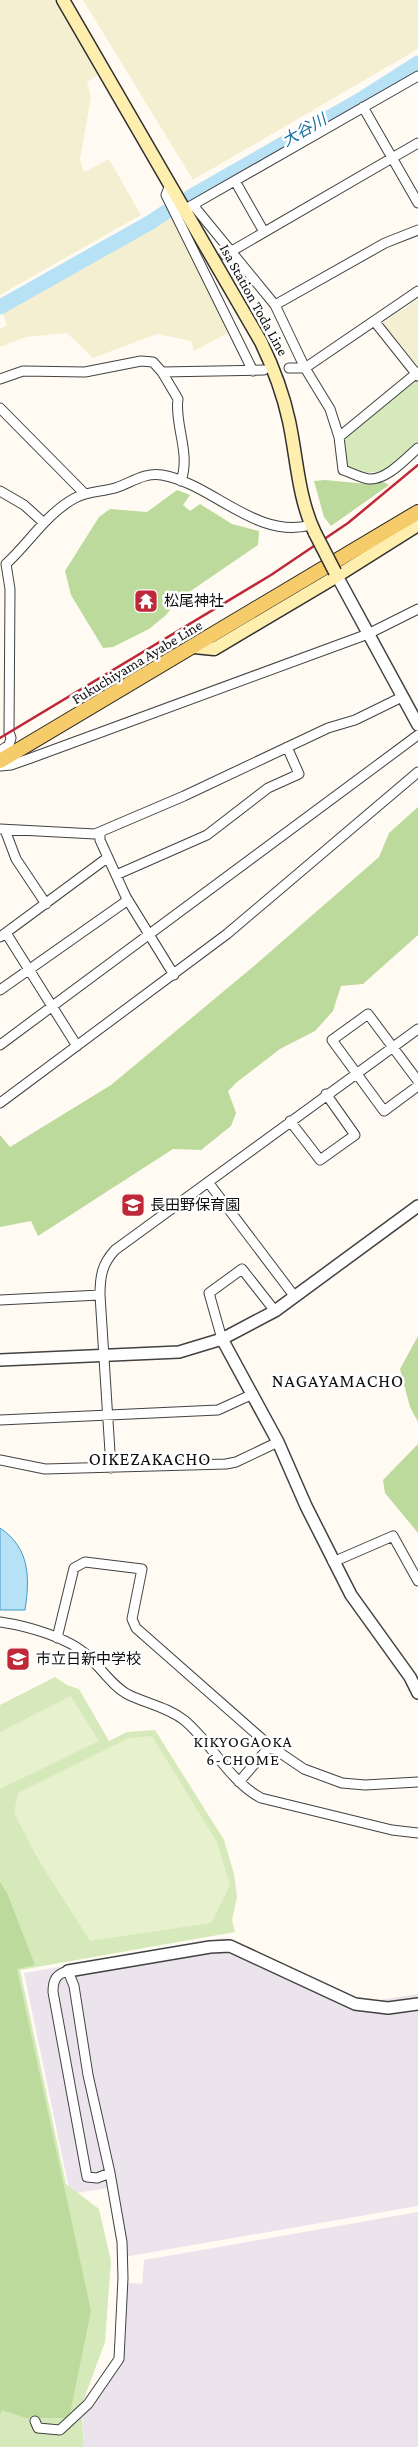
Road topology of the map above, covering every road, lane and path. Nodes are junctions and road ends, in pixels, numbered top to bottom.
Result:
1 (64, 0) edge
2 (418, 76) edge
3 (363, 108) junction
4 (418, 144) edge
5 (392, 158) junction
6 (235, 181) junction
7 (170, 185) junction
8 (418, 203) edge
9 (189, 207) junction
10 (418, 230) edge
11 (264, 232) junction
12 (228, 254) junction
13 (418, 291) edge
14 (275, 305) junction
15 (375, 322) junction
16 (289, 368) dead end
17 (306, 368) junction
18 (264, 370) dead end
19 (253, 371) junction
20 (162, 372) junction
21 (417, 374) edge
22 (0, 379) edge
23 (0, 408) edge
24 (339, 437) junction
25 (418, 448) edge
26 (181, 481) junction
27 (0, 491) edge
28 (84, 493) junction
29 (418, 512) edge
30 (44, 523) junction
31 (418, 525) edge
32 (313, 529) junction
33 (3, 562) edge
34 (336, 574) junction
35 (418, 609) edge
36 (368, 634) junction
37 (194, 646) junction
38 (402, 697) junction
39 (418, 725) edge
40 (418, 735) edge
41 (287, 748) junction
42 (0, 751) edge
43 (0, 761) edge
44 (0, 766) edge
45 (418, 772) edge
46 (3, 830) edge
47 (100, 832) junction
48 (107, 858) junction
49 (116, 875) junction
50 (128, 900) junction
51 (46, 904) junction
52 (3, 935) edge
53 (149, 935) junction
54 (29, 968) junction
55 (174, 975) junction
56 (0, 990) edge
57 (52, 1007) junction
58 (418, 1029) edge
59 (0, 1045) edge
60 (76, 1046) junction
61 (393, 1046) junction
62 (356, 1073) junction
63 (418, 1081) edge
64 (418, 1086) edge
65 (326, 1094) junction
66 (0, 1103) edge
67 (290, 1121) junction
68 (208, 1182) junction
69 (418, 1206) edge
70 (100, 1295) junction
71 (295, 1297) junction
72 (0, 1300) edge
73 (275, 1311) junction
74 (222, 1339) junction
75 (106, 1355) junction
76 (0, 1360) edge
77 (253, 1394) junction
78 (107, 1414) junction
79 (0, 1420) edge
80 (278, 1442) junction
81 (0, 1460) edge
82 (110, 1468) junction
83 (333, 1562) junction
84 (418, 1581) edge
85 (0, 1622) edge
86 (57, 1638) junction
87 (418, 1693) edge
88 (270, 1746) junction
89 (239, 1782) junction
90 (418, 1782) edge
91 (418, 1833) edge
92 (68, 1972) junction
93 (418, 2004) edge
94 (110, 2173) junction
95 (35, 2421) dead end

1 - 7 main road, Isa Station Toda Line
2 - 3 street
3 - 5 street
3 - 6 street
4 - 5 street
5 - 8 street
5 - 11 street
6 - 9 street
6 - 11 street
7 - 9 main road, Isa Station Toda Line
7 - 19 street
9 - 12 street
9 - 32 main road, Isa Station Toda Line
10 - 14 street
11 - 12 street
12 - 14 street
13 - 15 street
14 - 17 street
15 - 17 street
15 - 21 street
16 - 17 street
17 - 24 street
18 - 19 street
19 - 20 street
20 - 22 street
20 - 26 street
21 - 24 street
23 - 28 street
24 - 25 street
26 - 28 street
26 - 32 street
27 - 30 street
28 - 30 street
29 - 37 main road, Fukuchiyama Ayabe Line
30 - 33 street
31 - 34 main road
32 - 34 main road, Isa Station Toda Line, bridge
33 - 42 street
34 - 36 street
34 - 37 main road
35 - 36 street
36 - 38 street
36 - 44 street
37 - 43 main road, Fukuchiyama Ayabe Line
38 - 39 street
38 - 41 street
40 - 53 street
41 - 47 street
41 - 49 street
45 - 55 street
46 - 47 street
46 - 51 street
47 - 48 street
48 - 49 street
48 - 51 street
49 - 50 street
50 - 53 street
50 - 54 street
51 - 52 street
52 - 54 street
53 - 55 street
53 - 57 street
54 - 56 street
54 - 57 street
55 - 60 street
57 - 59 street
57 - 60 street
58 - 61 street
60 - 66 street
61 - 62 street
61 - 62 street
61 - 63 street
62 - 64 street
62 - 65 street
65 - 67 street
65 - 67 street
67 - 68 street
68 - 70 street
68 - 71 street
69 - 71 street
70 - 72 street
70 - 75 street
71 - 73 street
73 - 74 street
73 - 74 street
74 - 75 street
74 - 77 street
75 - 76 street
75 - 78 street
77 - 78 street
77 - 80 street
78 - 79 street
78 - 82 street
80 - 82 street
80 - 83 street
81 - 82 street
83 - 84 street
83 - 87 street
85 - 86 street
86 - 88 street
86 - 89 street
88 - 89 street
88 - 90 street
89 - 91 street
92 - 93 street
92 - 94 street
92 - 94 street
94 - 95 street

